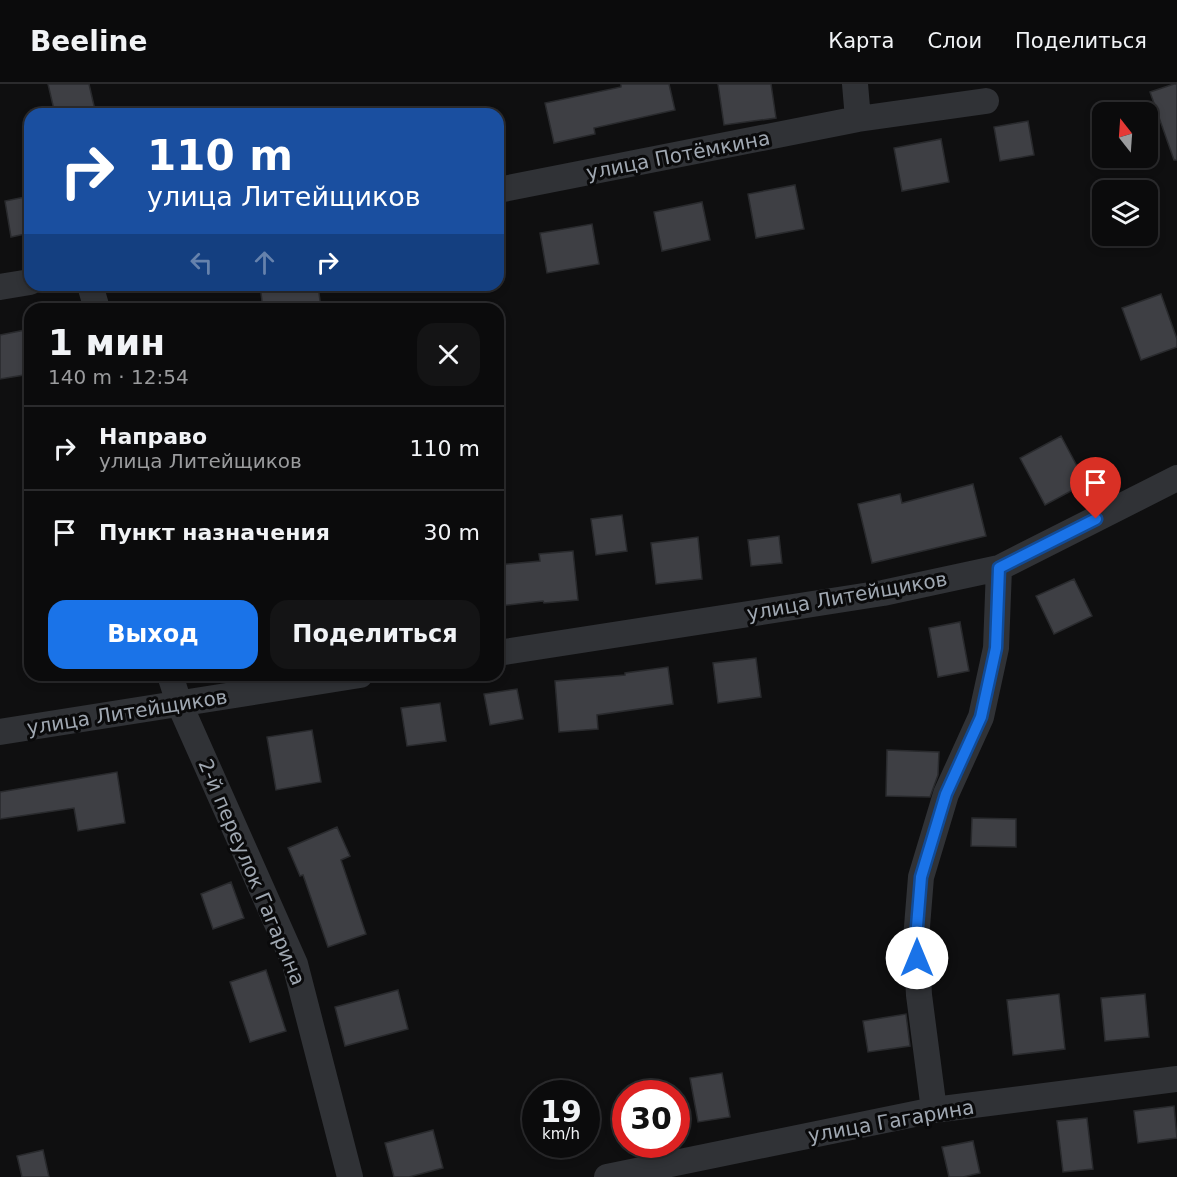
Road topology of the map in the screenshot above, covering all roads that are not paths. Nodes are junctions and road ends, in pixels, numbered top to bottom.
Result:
1 (855, 84) edge
2 (986, 101) dead end
3 (858, 119) junction
4 (504, 189) edge
5 (24, 283) edge
6 (0, 287) edge
7 (1177, 478) edge
8 (999, 568) junction
9 (504, 652) edge
10 (172, 681) edge
11 (321, 681) edge
12 (179, 703) junction
13 (0, 732) edge
14 (1177, 1079) edge
15 (934, 1110) junction
16 (350, 1177) edge
17 (607, 1177) edge

1 - 3 street
2 - 3 street, улица Потёмкина
3 - 4 street, улица Потёмкина
5 - 6 street
7 - 8 street, улица Литейщиков
8 - 9 street, улица Литейщиков
8 - 15 street
10 - 12 street, 2-й переулок Гагарина
11 - 12 street, улица Литейщиков
12 - 13 street, улица Литейщиков
12 - 16 street, 2-й переулок Гагарина
14 - 15 street, улица Гагарина
15 - 17 street, улица Гагарина

